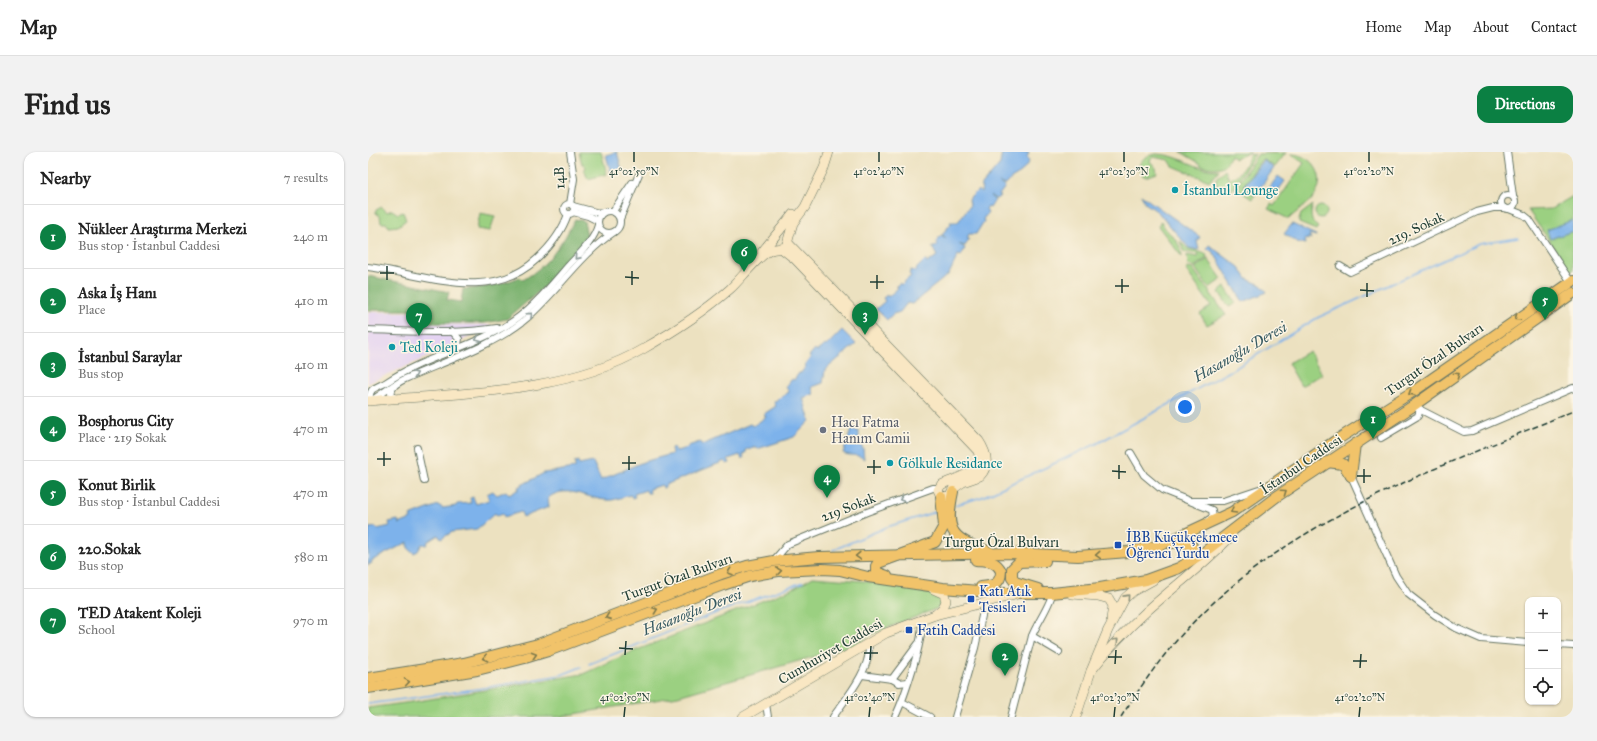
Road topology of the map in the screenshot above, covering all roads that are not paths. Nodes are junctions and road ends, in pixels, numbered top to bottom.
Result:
1 (570, 152) edge
2 (825, 152) edge
3 (829, 152) edge
4 (1507, 152) edge
5 (1510, 180) junction
6 (1503, 198) junction
7 (1514, 199) junction
8 (1493, 208) junction
9 (571, 209) junction
10 (1507, 209) junction
11 (613, 210) junction
12 (603, 212) junction
13 (1524, 215) junction
14 (620, 219) junction
15 (598, 223) junction
16 (614, 232) junction
17 (776, 237) junction
18 (784, 245) junction
19 (1340, 266) dead end
20 (368, 267) edge
21 (740, 279) junction
22 (1572, 281) edge
23 (1573, 293) edge
24 (504, 327) junction
25 (368, 330) edge
26 (452, 331) junction
27 (456, 349) junction
28 (394, 385) junction
29 (1573, 388) edge
30 (371, 395) edge
31 (398, 398) junction
32 (1417, 408) junction
33 (1381, 438) dead end
34 (1355, 444) junction
35 (417, 448) dead end
36 (1131, 453) dead end
37 (1328, 462) junction
38 (1351, 476) junction
39 (424, 481) dead end
40 (1270, 486) junction
41 (951, 488) junction
42 (940, 492) junction
43 (1183, 499) junction
44 (1242, 524) junction
45 (1186, 534) junction
46 (1161, 545) junction
47 (996, 554) junction
48 (897, 555) junction
49 (917, 555) junction
50 (1078, 556) junction
51 (774, 561) junction
52 (1179, 568) junction
53 (1161, 574) junction
54 (920, 584) junction
55 (942, 588) junction
56 (1020, 593) junction
57 (1052, 593) junction
58 (985, 602) junction
59 (935, 615) junction
60 (920, 619) junction
61 (1108, 630) junction
62 (1032, 636) junction
63 (920, 641) junction
64 (1525, 643) edge
65 (868, 644) junction
66 (1561, 645) edge
67 (1573, 646) edge
68 (1059, 652) dead end
69 (1091, 671) junction
70 (862, 675) junction
71 (368, 678) edge
72 (892, 679) junction
73 (908, 682) junction
74 (368, 688) edge
75 (902, 702) junction
76 (766, 704) junction
77 (743, 717) edge
78 (768, 717) edge
79 (833, 717) edge
80 (895, 717) edge
81 (930, 717) edge
82 (955, 717) edge
83 (1011, 717) edge
84 (1076, 717) edge

1 - 9 street, 14B
2 - 17 street
3 - 18 street
4 - 5 street
5 - 6 street
5 - 7 street
6 - 7 street
6 - 8 street
6 - 10 street
7 - 10 street
7 - 13 street
8 - 10 street, 219. Sokak
8 - 19 street, 219. Sokak
9 - 12 street
9 - 15 street
9 - 20 street, 14B
10 - 13 street, 219. Sokak
11 - 12 street
11 - 14 street
11 - 14 street
12 - 15 street
13 - 22 street
14 - 16 street
15 - 16 street
15 -> 24 street
28 -> 16 street
17 - 18 street
17 - 21 street
18 - 21 street
18 - 41 street
21 - 31 street
22 -> 40 main road, Turgut Özal Bulvarı
32 -> 23 main road, İstanbul Caddesi
24 - 26 street
24 -> 27 street
25 - 26 street
26 - 27 street
27 - 30 street
28 - 30 street
28 - 31 street
29 - 32 street
30 - 31 street
32 - 33 street
32 - 34 main road, İstanbul Caddesi
34 - 37 main road, İstanbul Caddesi
34 - 38 main road
35 - 39 street
36 - 43 street
37 - 38 main road
44 -> 37 main road, İstanbul Caddesi
38 - 64 street
40 - 43 street
40 -> 45 main road, Turgut Özal Bulvarı
41 - 42 street
41 - 42 street
41 - 47 main road
42 - 48 main road
42 -> 51 street, 219 Sokak
43 - 45 street
44 - 52 main road, Turgut Özal Bulvarı
69 -> 44 street
45 - 46 main road, Turgut Özal Bulvarı
46 -> 50 main road, Turgut Özal Bulvarı
46 - 52 main road
47 - 49 main road, Turgut Özal Bulvarı
47 - 50 main road, Turgut Özal Bulvarı
48 - 49 main road, Turgut Özal Bulvarı
48 -> 51 main road, Turgut Özal Bulvarı
48 - 54 main road
49 - 55 main road
50 - 57 main road
51 -> 71 main road, Turgut Özal Bulvarı
52 - 53 main road, Turgut Özal Bulvarı
53 - 57 main road, Turgut Özal Bulvarı
61 -> 53 street
54 - 55 main road, Turgut Özal Bulvarı
54 - 59 street
74 -> 54 main road, Turgut Özal Bulvarı
55 - 56 main road, Turgut Özal Bulvarı
56 - 57 main road, Turgut Özal Bulvarı
56 - 58 street, Cumhuriyet Caddesi
57 - 61 street
57 - 62 street
58 - 59 street, Cumhuriyet Caddesi
58 - 82 street
59 - 60 street, Cumhuriyet Caddesi
60 - 63 street
60 - 65 street, Cumhuriyet Caddesi
61 - 69 street
62 - 68 street
62 - 83 street
63 - 72 street
63 - 73 street
65 - 70 street
65 - 76 street, Cumhuriyet Caddesi
66 - 67 street
69 - 84 street
70 - 72 street
70 - 79 street
72 - 73 street
73 - 75 street
75 - 80 street
75 - 81 street
76 - 77 street, Cumhuriyet Caddesi
76 - 78 street

